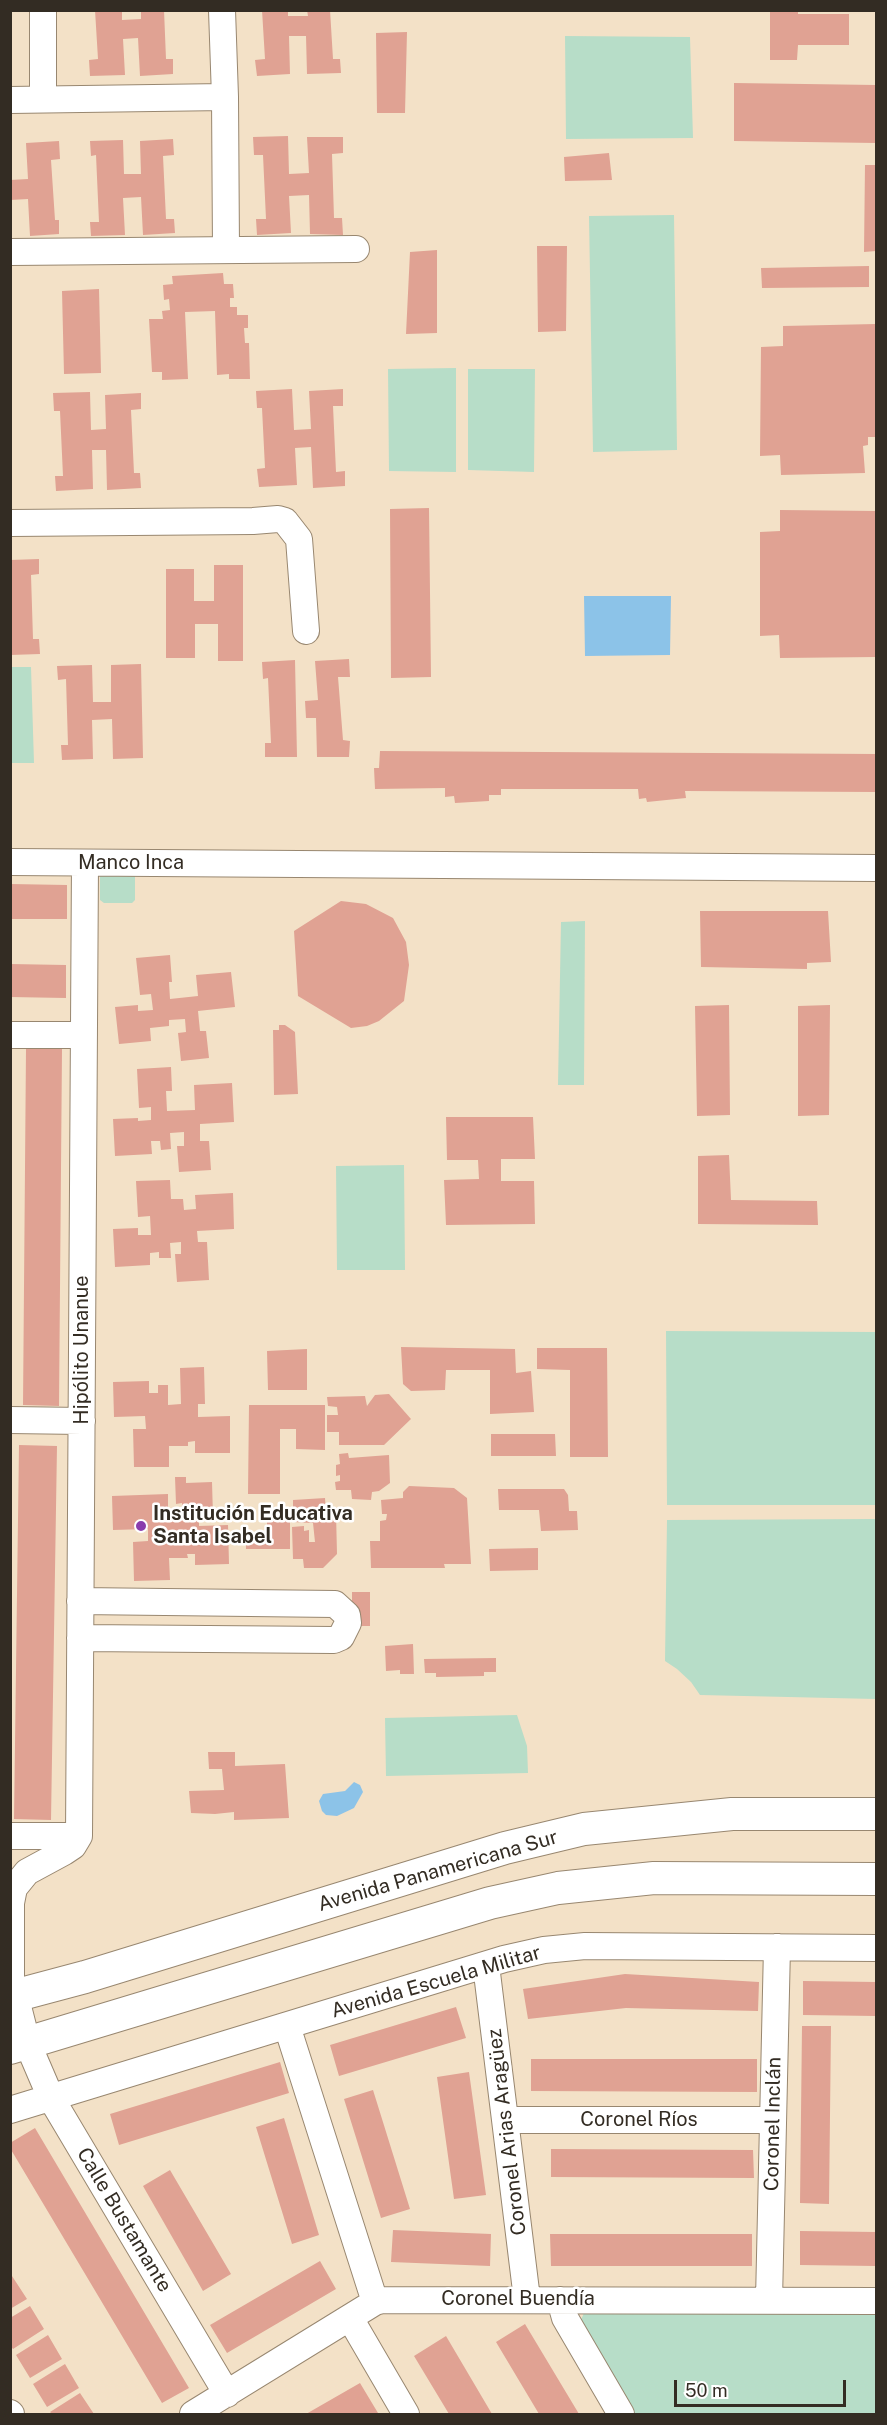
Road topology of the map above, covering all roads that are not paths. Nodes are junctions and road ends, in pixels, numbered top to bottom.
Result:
1 (43, 10) edge
2 (222, 10) edge
3 (225, 97) junction
4 (43, 99) junction
5 (10, 100) edge
6 (356, 249) dead end
7 (226, 250) junction
8 (10, 252) edge
9 (10, 523) edge
10 (306, 631) dead end
11 (10, 862) edge
12 (86, 863) junction
13 (876, 868) edge
14 (10, 1035) edge
15 (84, 1035) junction
16 (10, 1420) edge
17 (82, 1420) junction
18 (80, 1601) junction
19 (223, 1603) junction
20 (80, 1638) junction
21 (223, 1639) junction
22 (876, 1814) edge
23 (10, 1836) edge
24 (78, 1836) junction
25 (876, 1880) edge
26 (777, 1947) junction
27 (876, 1948) edge
28 (486, 1965) junction
29 (12, 1996) edge
30 (287, 2026) junction
31 (19, 2045) edge
32 (51, 2098) junction
33 (13, 2101) edge
34 (505, 2120) junction
35 (773, 2120) junction
36 (527, 2299) junction
37 (560, 2300) junction
38 (769, 2300) junction
39 (876, 2301) edge
40 (375, 2302) junction
41 (350, 2318) junction
42 (226, 2394) junction
43 (193, 2415) edge
44 (406, 2415) edge
45 (621, 2415) edge

1 - 4 street
2 - 3 street
3 - 4 street
3 - 7 street
4 - 5 street
6 - 7 street
7 - 8 street
9 - 10 street
11 - 12 street, Manco Inca
12 - 13 street, Manco Inca
12 - 15 street, Hipólito Unanue
14 - 15 street
15 - 17 street, Hipólito Unanue
16 - 17 street
17 - 18 street, Hipólito Unanue
18 - 19 street
18 - 20 street, Hipólito Unanue
19 - 21 street
19 - 21 street
20 - 21 street
20 - 24 street, Hipólito Unanue
22 - 29 main road, Avenida Panamericana Sur
23 - 24 street
24 - 29 street, Calle Bustamante
25 - 31 main road
26 - 27 street, Avenida Escuela Militar
26 - 28 street, Avenida Escuela Militar
26 - 35 street, Coronel Inclán
28 - 30 street, Avenida Escuela Militar
28 - 34 street, Coronel Arias Aragüez
29 - 31 street, Calle Bustamante
30 - 32 street, Avenida Escuela Militar
30 - 40 street
31 - 32 street, Calle Bustamante
32 - 33 street, Avenida Escuela Militar
32 - 42 street, Calle Bustamante
34 - 35 street, Coronel Ríos
34 - 36 street, Coronel Arias Aragüez
35 - 38 street, Coronel Inclán
36 - 37 street, Coronel Buendía
36 - 40 street, Coronel Buendía
37 - 38 street, Coronel Buendía
37 - 45 street
38 - 39 street, Coronel Buendía
40 - 41 street, Coronel Buendía
41 - 42 street, Coronel Buendía
41 - 44 street
42 - 43 street, Coronel Buendía

